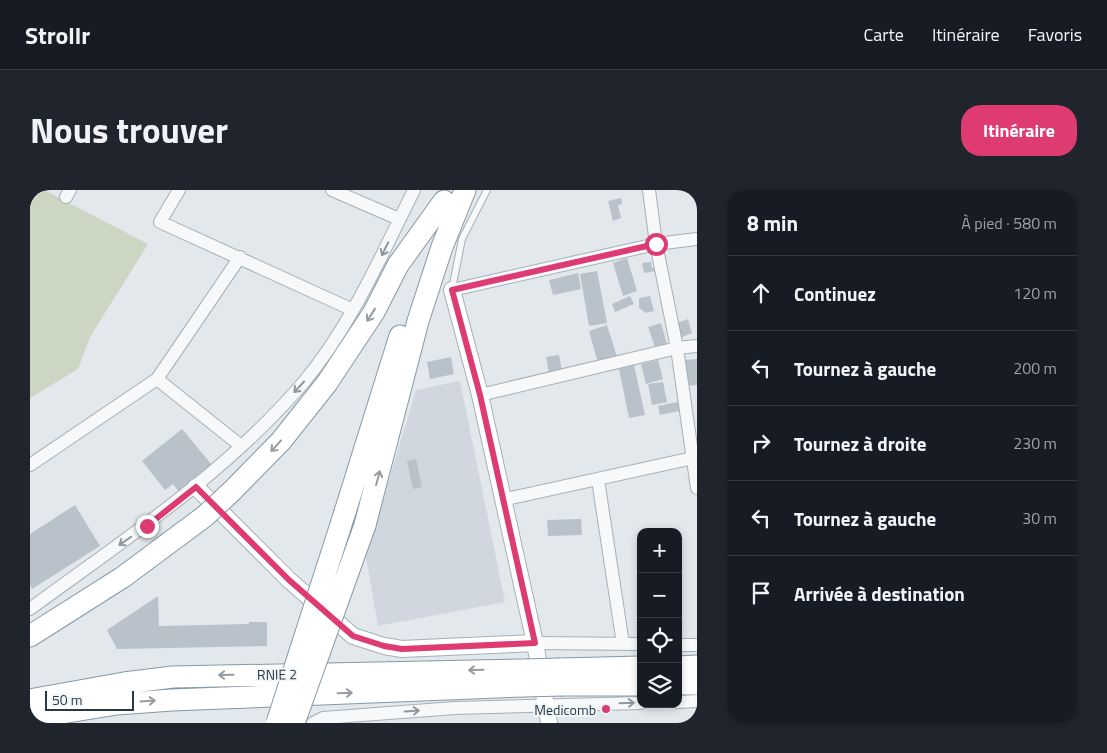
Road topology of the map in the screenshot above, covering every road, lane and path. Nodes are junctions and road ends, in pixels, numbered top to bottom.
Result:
1 (179, 190) edge
2 (332, 190) edge
3 (414, 190) edge
4 (487, 190) edge
5 (649, 190) edge
6 (455, 193) edge
7 (400, 220) junction
8 (462, 239) junction
9 (697, 239) edge
10 (656, 244) junction
11 (240, 257) junction
12 (452, 290) junction
13 (353, 310) junction
14 (697, 346) edge
15 (676, 348) junction
16 (157, 379) junction
17 (480, 395) junction
18 (241, 446) junction
19 (695, 458) edge
20 (30, 465) edge
21 (598, 480) junction
22 (196, 487) junction
23 (697, 488) edge
24 (502, 500) junction
25 (30, 610) edge
26 (30, 636) edge
27 (535, 643) junction
28 (623, 644) junction
29 (637, 644) edge
30 (682, 645) edge
31 (697, 645) edge
32 (697, 666) edge
33 (682, 667) edge
34 (637, 668) edge
35 (561, 677) junction
36 (524, 678) junction
37 (682, 684) edge
38 (697, 684) edge
39 (637, 685) edge
40 (30, 700) edge
41 (697, 701) edge
42 (682, 702) edge
43 (637, 703) edge
44 (117, 704) junction
45 (547, 706) junction
46 (30, 718) edge
47 (58, 723) edge
48 (277, 723) edge
49 (294, 723) edge
50 (313, 723) edge
51 (548, 723) edge

1 - 11 street
2 - 7 street
3 - 7 street
4 - 8 lane
5 - 10 street
6 - 8 lane
6 -> 26 highway, bridge
6 - 48 highway, bridge
49 -> 6 highway, bridge
7 -> 13 street
8 - 12 lane
9 - 10 street
10 - 12 street
10 - 15 street
11 - 13 street
11 - 16 street
12 - 17 street
13 -> 18 street
14 - 15 street
15 - 17 street
15 - 19 street
16 - 18 street
16 - 20 street
17 - 24 street
18 - 22 street
19 - 21 street
19 - 23 street
21 - 24 street
21 - 28 street
22 -> 25 street
22 - 27 street
24 - 27 street
27 - 28 street
27 - 45 street
28 - 29 street
30 - 31 street
32 - 33 highway
34 - 35 highway, RNIE 2
35 - 36 highway, RNIE 2, bridge
35 - 39 highway, RNIE 2
36 -> 40 highway, RNIE 2 / RNIE 2
44 -> 36 highway, RNIE 2 / RNIE 2
37 - 38 highway
41 - 42 street
45 -> 43 street
44 - 46 highway, RNIE 2 / RNIE 2
44 - 47 highway
50 -> 45 street
45 - 51 street

